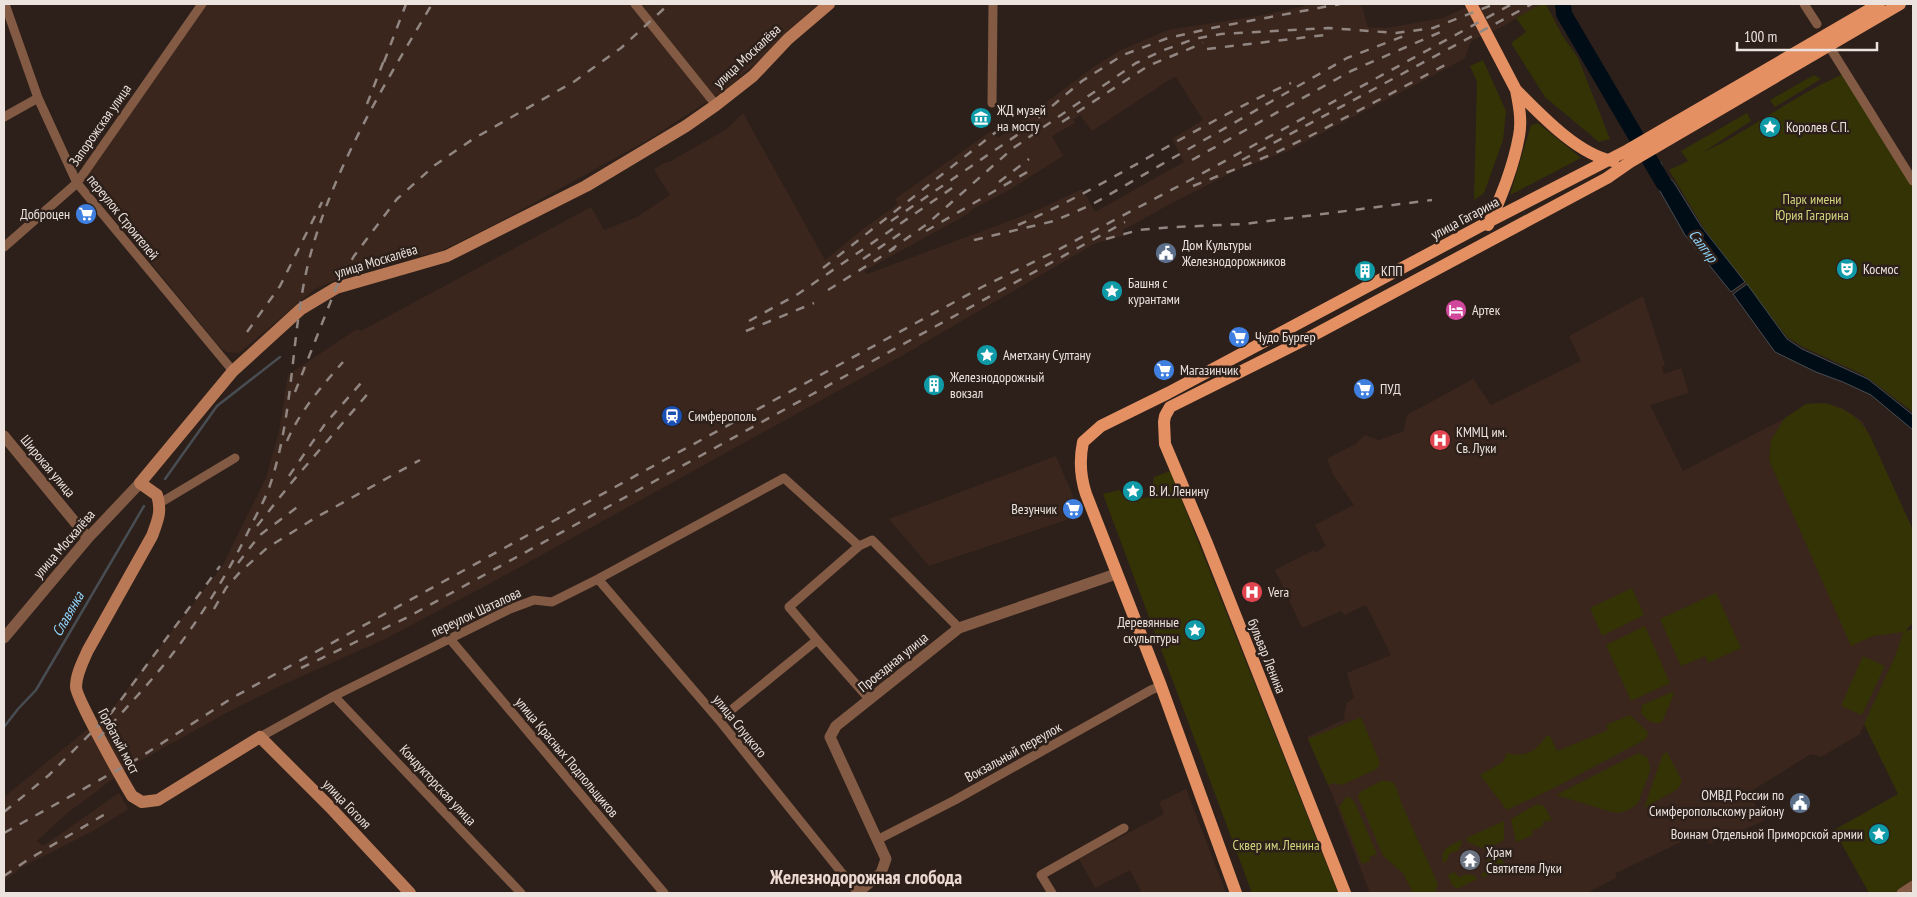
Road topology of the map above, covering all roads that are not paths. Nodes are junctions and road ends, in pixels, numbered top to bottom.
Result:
1 (5, 4) edge
2 (202, 4) edge
3 (634, 4) edge
4 (828, 4) edge
5 (993, 4) edge
6 (1472, 4) edge
7 (1804, 4) edge
8 (1879, 4) edge
9 (1900, 4) edge
10 (1817, 24) dead end
11 (1829, 46) junction
12 (1516, 90) junction
13 (38, 98) junction
14 (992, 103) dead end
15 (716, 105) junction
16 (4, 118) edge
17 (1660, 138) junction
18 (1627, 157) junction
19 (1608, 160) junction
20 (1913, 181) edge
21 (76, 183) junction
22 (1490, 221) junction
23 (4, 247) edge
24 (1476, 249) junction
25 (233, 371) junction
26 (1163, 429) joint
27 (4, 436) edge
28 (235, 458) dead end
29 (140, 483) junction
30 (160, 503) junction
31 (88, 538) junction
32 (859, 546) junction
33 (1116, 574) junction
34 (598, 579) junction
35 (959, 628) junction
36 (4, 638) edge
37 (450, 639) junction
38 (818, 640) junction
39 (1161, 686) junction
40 (334, 696) junction
41 (870, 700) junction
42 (719, 720) junction
43 (260, 737) junction
44 (1124, 828) dead end
45 (877, 840) junction
46 (1913, 885) edge
47 (410, 893) edge
48 (521, 893) edge
49 (664, 893) edge
50 (857, 893) edge
51 (1052, 893) edge
52 (1236, 893) edge
53 (1345, 893) edge
54 (1901, 893) edge

1 - 13 street, переулок Строителей
2 - 21 street, Запорожская улица
3 - 15 street
4 - 15 main road, улица Москалёва
5 - 14 street
6 - 12 main road
7 - 10 street
8 - 17 main road, улица Гагарина
9 - 11 main road, улица Гагарина
11 - 17 main road, улица Гагарина
11 - 20 street
12 - 19 main road
12 - 22 main road
13 - 16 street
13 - 21 street, переулок Строителей
15 - 25 main road, улица Москалёва
17 - 18 main road, улица Гагарина
18 - 19 main road, улица Гагарина
18 - 24 main road, улица Гагарина
19 - 22 main road, улица Гагарина
21 - 23 street, Запорожская улица
21 - 25 street, переулок Строителей
22 - 24 main road
22 - 33 main road, улица Гагарина
24 - 26 main road, улица Гагарина
25 - 29 main road, улица Москалёва
26 - 53 main road, бульвар Ленина
27 - 31 street, Широкая улица
28 - 30 street
29 - 30 main road
29 - 31 street, улица Москалёва
30 - 43 main road, Горбатый мост
31 - 36 street, улица Москалёва
32 - 34 street, переулок Шаталова
32 - 35 street
32 - 38 street
33 - 35 street, Проездная улица
33 - 39 main road
34 - 37 street, переулок Шаталова
34 - 42 street, улица Слуцкого
35 - 41 street, Проездная улица
37 - 40 street, переулок Шаталова
37 - 49 street, улица Красных Подпольщиков
38 - 41 street
38 - 42 street
39 - 45 street, Вокзальный переулок
39 - 52 main road
40 - 43 street, переулок Шаталова
40 - 48 street, Кондукторская улица
41 - 45 street, Проездная улица
42 - 50 street, улица Слуцкого
43 - 47 main road, улица Гоголя
44 - 51 street
45 - 50 street, Проездная улица
46 - 54 street

